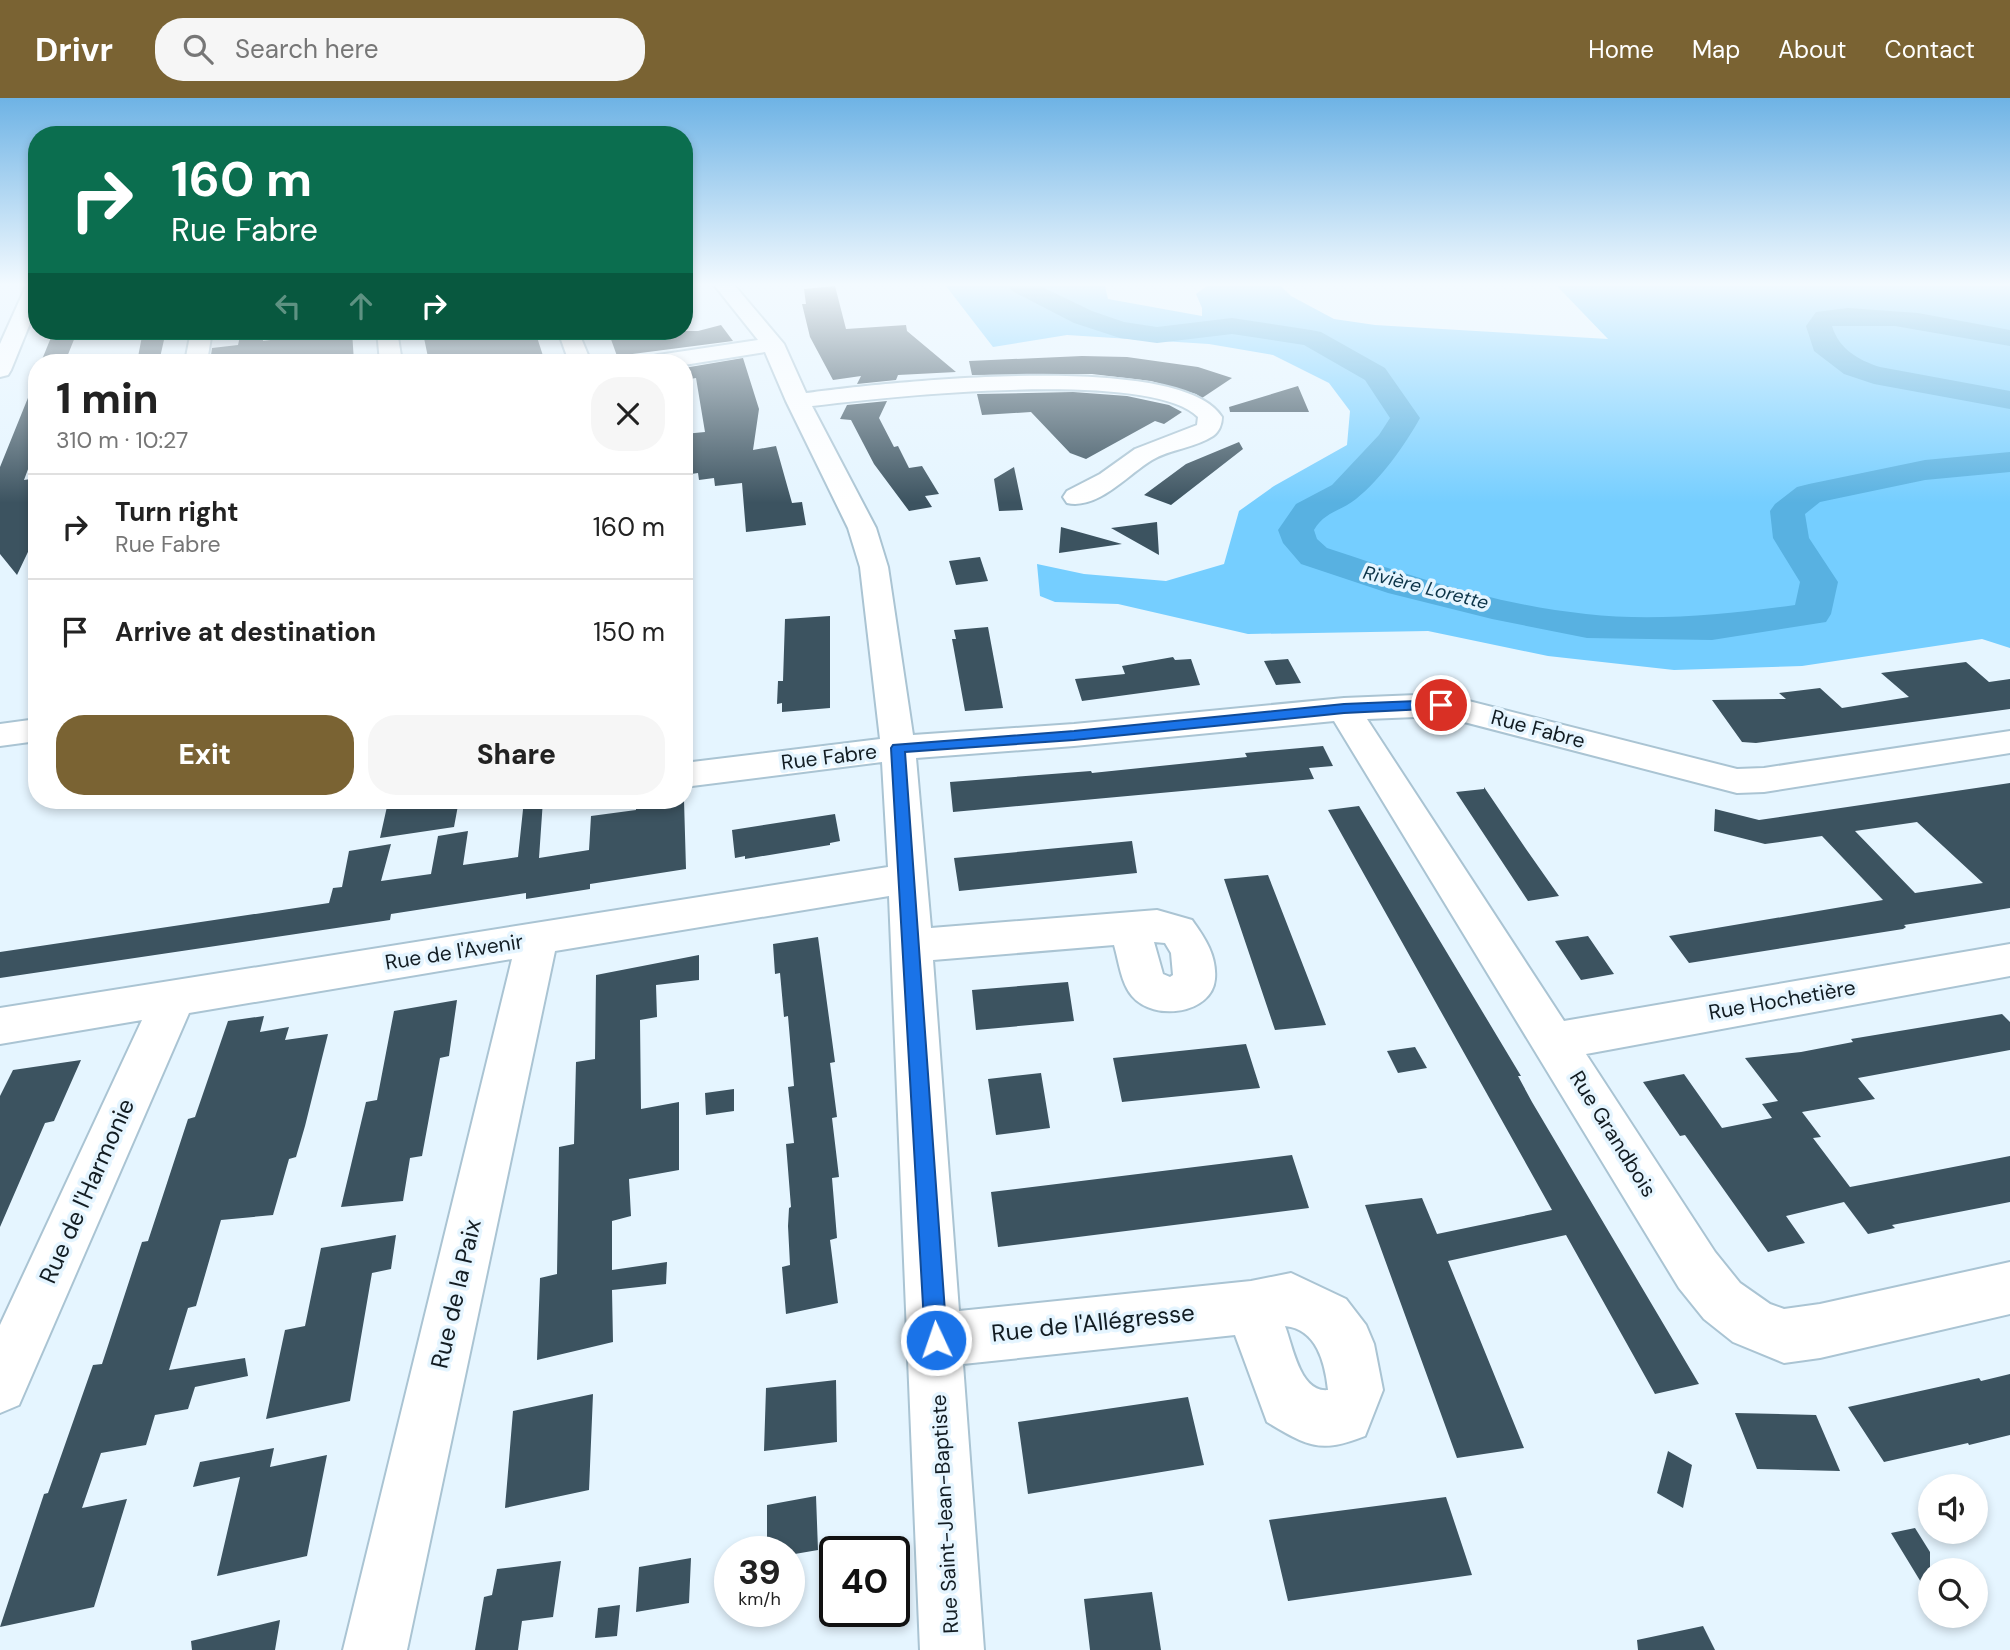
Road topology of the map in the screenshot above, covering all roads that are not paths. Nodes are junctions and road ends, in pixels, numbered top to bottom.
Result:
1 (779, 358) edge
2 (798, 401) junction
3 (1076, 498) dead end
4 (1344, 709) junction
5 (28, 731) edge
6 (0, 735) edge
7 (2010, 742) edge
8 (898, 748) junction
9 (693, 774) edge
10 (908, 878) junction
11 (1129, 928) dead end
12 (537, 939) junction
13 (911, 946) junction
14 (2010, 960) edge
15 (175, 996) junction
16 (0, 1026) edge
17 (1555, 1041) junction
18 (2010, 1288) edge
19 (1251, 1307) dead end
20 (936, 1340) junction
21 (0, 1386) edge
22 (375, 1650) edge
23 (952, 1650) edge

1 - 2 street, Rue Saint-Jean-Baptiste
2 - 3 street
2 - 8 street, Rue Saint-Jean-Baptiste
4 - 7 street, Rue Fabre
4 - 8 street, Rue Fabre
4 - 17 street, Rue Grandbois
5 - 6 street
8 - 9 street, Rue Fabre
8 - 10 street, Rue Saint-Jean-Baptiste
10 - 12 street, Rue de l'Avenir
10 - 13 street, Rue Saint-Jean-Baptiste
11 - 13 street
12 - 15 street, Rue de l'Avenir
12 - 22 street, Rue de la Paix
13 - 20 street, Rue Saint-Jean-Baptiste
14 - 17 street, Rue Hochetière
15 - 16 street, Rue de l'Avenir
15 - 21 street, Rue de l'Harmonie
17 - 18 street, Rue Grandbois
19 - 20 street, Rue de l'Allégresse
20 - 23 street, Rue Saint-Jean-Baptiste

